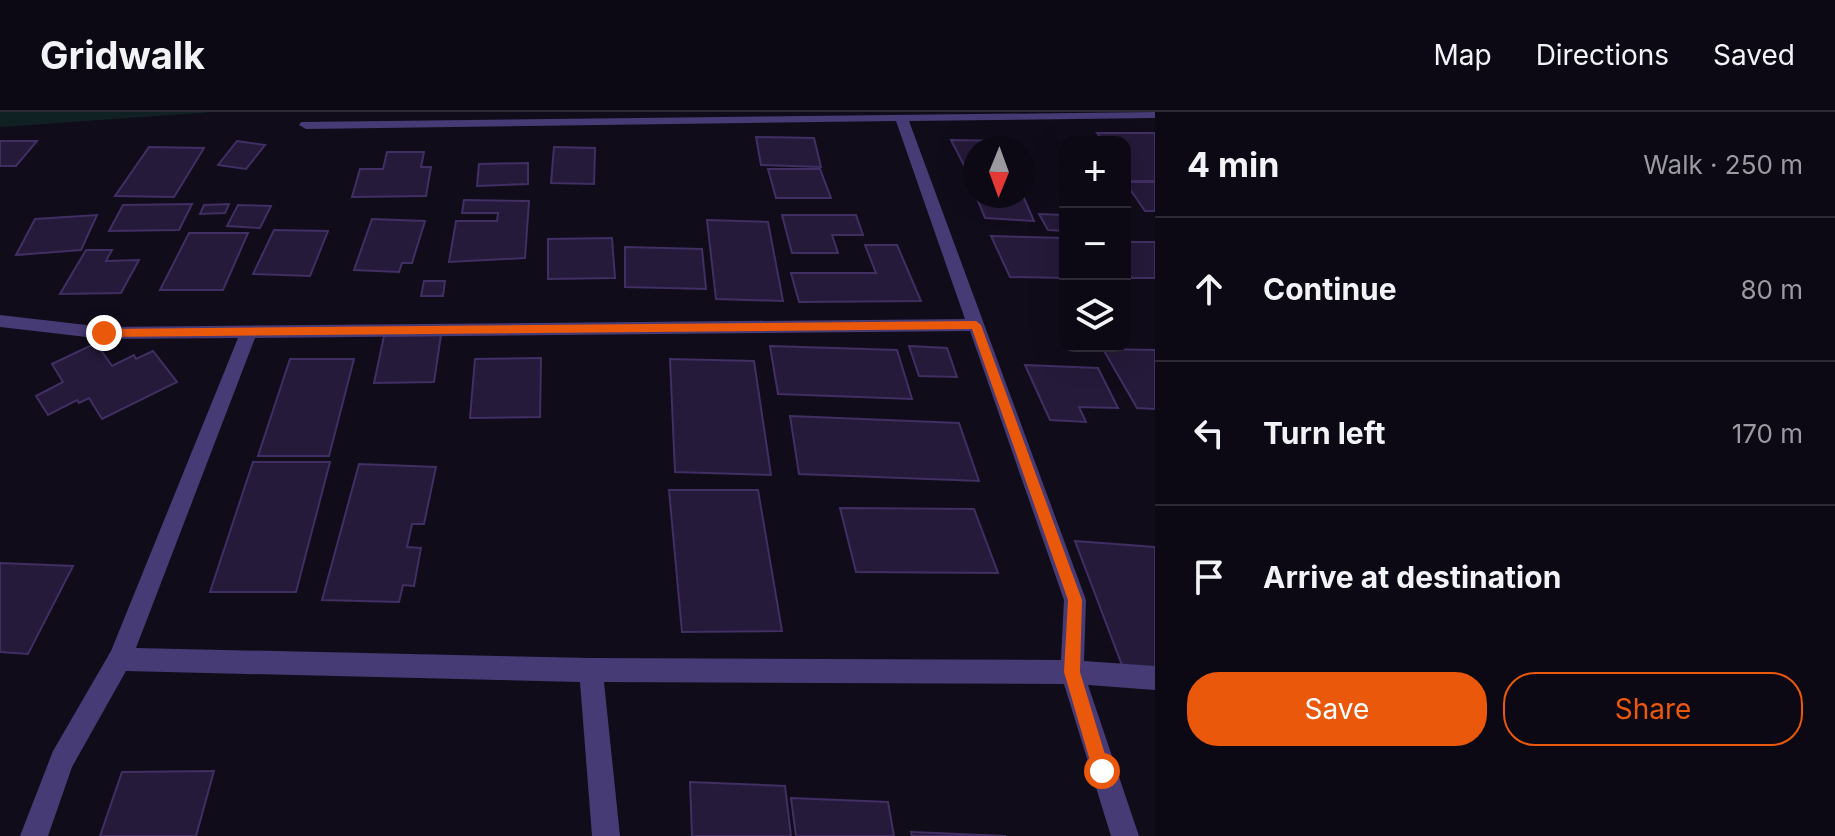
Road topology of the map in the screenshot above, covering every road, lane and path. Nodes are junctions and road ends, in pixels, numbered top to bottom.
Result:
1 (1155, 114) edge
2 (901, 117) junction
3 (306, 125) dead end
4 (0, 321) edge
5 (976, 325) junction
6 (249, 332) junction
7 (120, 659) junction
8 (591, 670) junction
9 (1072, 672) junction
10 (1155, 678) edge
11 (34, 836) edge
12 (606, 836) edge
13 (1125, 836) edge

1 - 2 street
2 - 3 street
2 - 5 street
4 - 6 street
5 - 6 street
5 - 9 street
6 - 7 street
7 - 8 street
7 - 11 street
8 - 9 street
8 - 12 street
9 - 10 street
9 - 13 street

